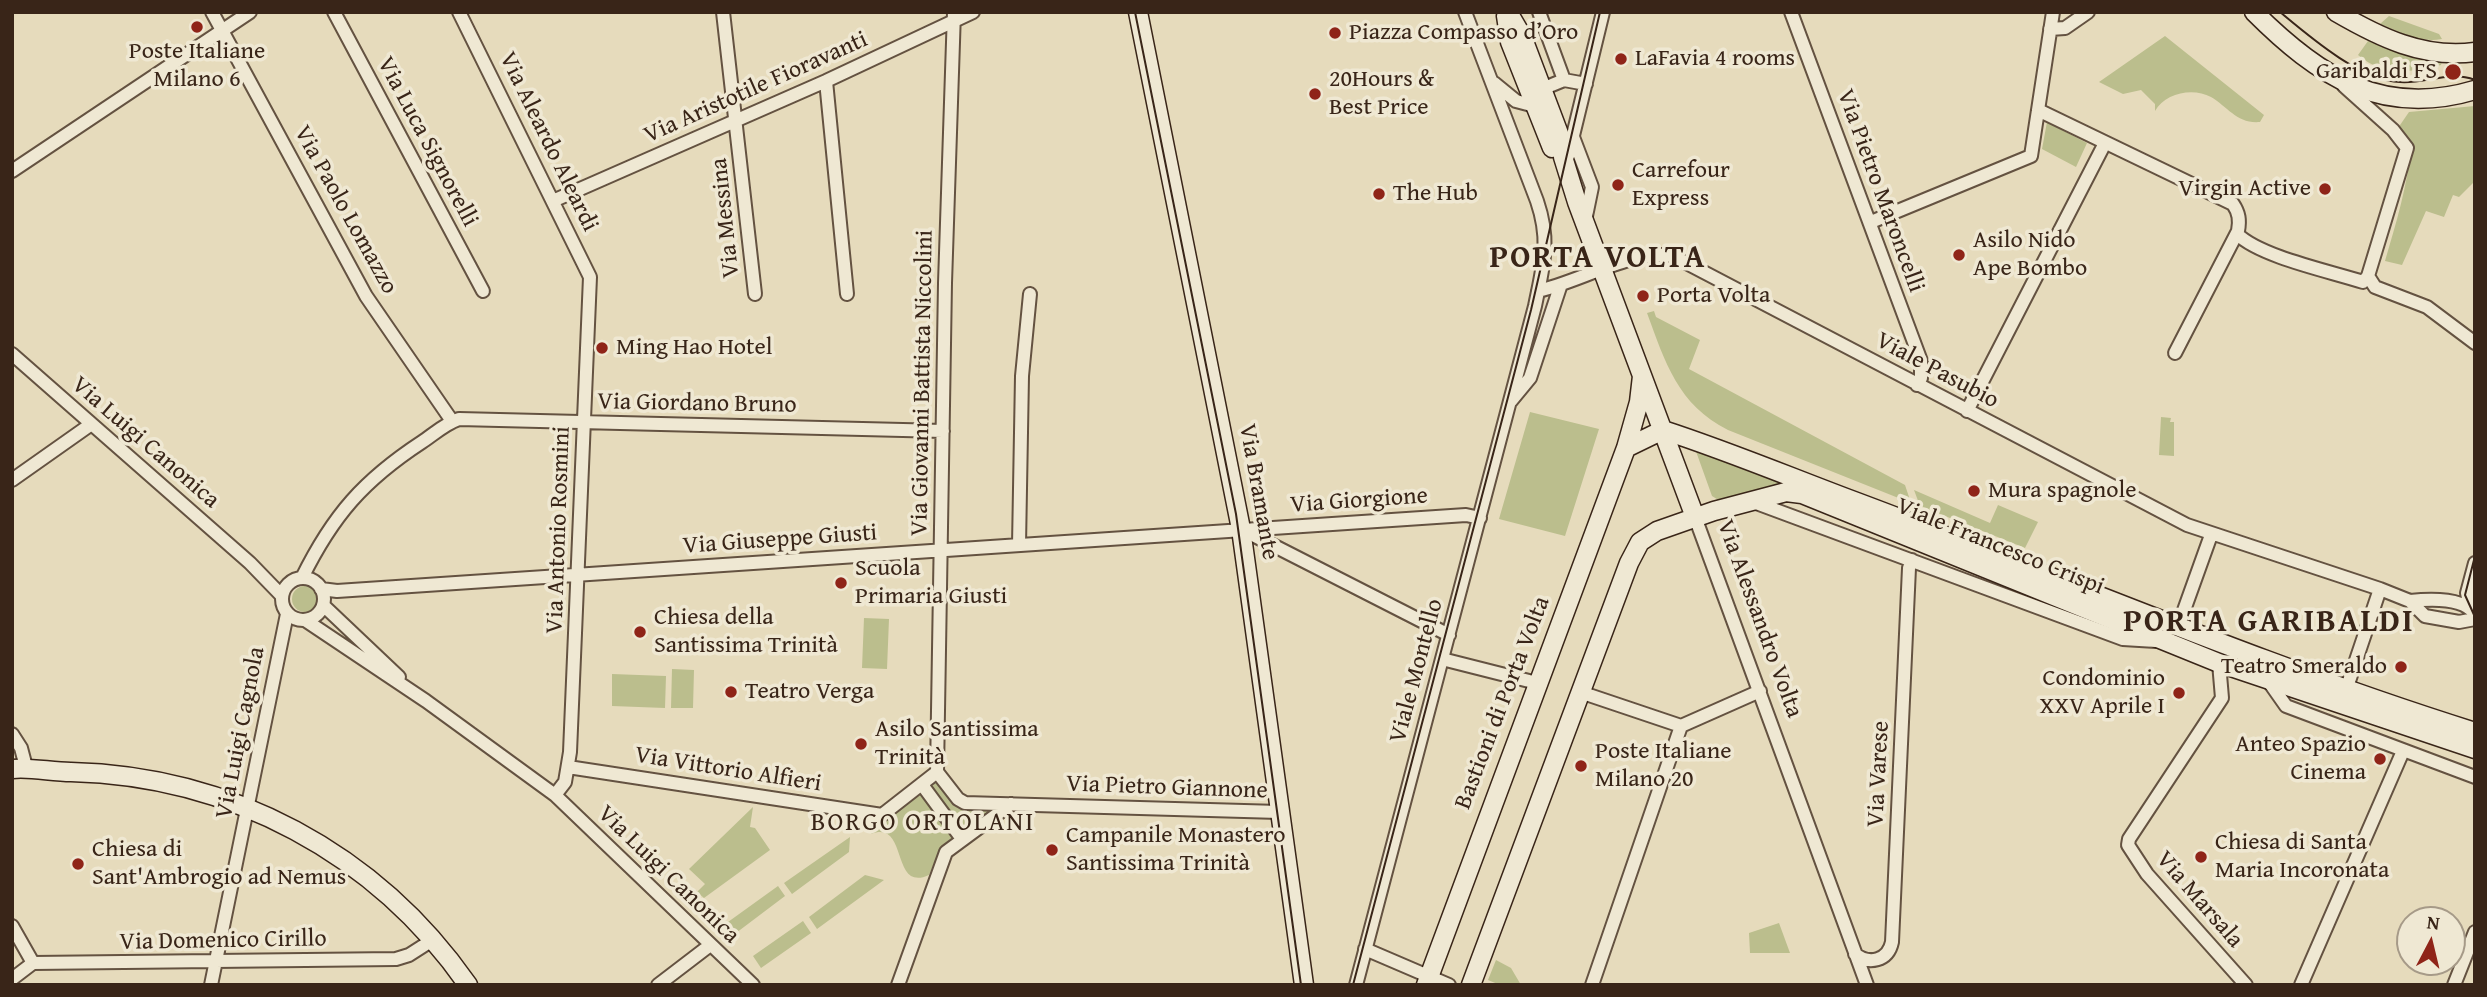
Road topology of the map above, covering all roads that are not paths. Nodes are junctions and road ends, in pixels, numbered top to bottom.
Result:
1 (212, 12) edge
2 (250, 12) edge
3 (334, 12) edge
4 (459, 12) edge
5 (723, 12) edge
6 (972, 12) edge
7 (1138, 12) edge
8 (1465, 12) edge
9 (1507, 12) edge
10 (1539, 12) edge
11 (1603, 12) edge
12 (1791, 12) edge
13 (2053, 12) edge
14 (2088, 12) edge
15 (2254, 12) edge
16 (2336, 12) edge
17 (954, 17) edge
18 (2050, 29) junction
19 (222, 31) junction
20 (2475, 52) edge
21 (2336, 78) junction
22 (1564, 80) junction
23 (826, 81) junction
24 (1586, 84) junction
25 (1535, 90) junction
26 (2475, 90) edge
27 (1498, 92) junction
28 (2038, 110) junction
29 (736, 121) junction
30 (1573, 137) junction
31 (2105, 143) junction
32 (1564, 162) junction
33 (12, 171) edge
34 (555, 200) junction
35 (1585, 221) junction
36 (1871, 222) junction
37 (2237, 234) junction
38 (1603, 271) junction
39 (2368, 276) junction
40 (1560, 287) junction
41 (483, 291) dead end
42 (1538, 291) junction
43 (589, 293) joint
44 (755, 294) dead end
45 (847, 294) dead end
46 (1030, 294) dead end
47 (2475, 343) edge
48 (2175, 353) dead end
49 (12, 354) edge
50 (1642, 376) junction
51 (1917, 385) junction
52 (1509, 403) junction
53 (1967, 411) junction
54 (452, 421) junction
55 (583, 423) junction
56 (90, 425) junction
57 (943, 430) junction
58 (1663, 430) junction
59 (1626, 448) junction
60 (12, 480) edge
61 (1751, 501) junction
62 (1695, 517) junction
63 (1480, 518) junction
64 (1297, 526) junction
65 (1241, 529) junction
66 (2211, 535) junction
67 (1019, 545) junction
68 (940, 550) junction
69 (1294, 556) junction
70 (1912, 560) junction
71 (250, 563) junction
72 (2475, 563) edge
73 (579, 574) junction
74 (296, 580) junction
75 (321, 589) junction
76 (2380, 589) junction
77 (282, 596) junction
78 (2410, 601) junction
79 (323, 605) junction
80 (2473, 613) edge
81 (287, 614) junction
82 (305, 620) junction
83 (2178, 627) junction
84 (1449, 635) junction
85 (2168, 642) junction
86 (1442, 659) junction
87 (2219, 663) junction
88 (2267, 679) junction
89 (1537, 683) junction
90 (2346, 690) junction
91 (1760, 691) junction
92 (1580, 692) junction
93 (426, 701) junction
94 (2373, 708) junction
95 (1681, 726) junction
96 (2475, 732) edge
97 (12, 734) edge
98 (2475, 749) edge
99 (2403, 751) junction
100 (568, 767) junction
101 (937, 772) junction
102 (19, 774) edge
103 (2475, 778) edge
104 (923, 786) junction
105 (555, 795) junction
106 (1012, 804) junction
107 (248, 807) junction
108 (1279, 812) junction
109 (962, 839) junction
110 (12, 926) edge
111 (2475, 932) edge
112 (434, 939) junction
113 (709, 946) junction
114 (1365, 949) junction
115 (1855, 954) junction
116 (217, 962) junction
117 (33, 963) junction
118 (12, 979) edge
119 (1428, 980) edge
120 (211, 985) edge
121 (468, 985) edge
122 (658, 985) edge
123 (753, 985) edge
124 (898, 985) edge
125 (1304, 985) edge
126 (1356, 985) edge
127 (1449, 985) edge
128 (1471, 985) edge
129 (1592, 985) edge
130 (1867, 985) edge
131 (2246, 985) edge
132 (2301, 985) edge
133 (2454, 985) edge

1 - 19 street, Via Paolo Lomazzo
2 - 19 street
3 - 41 street, Via Luca Signorelli
4 - 34 street, Via Aleardo Aleardi
5 - 29 street, Via Messina
6 - 17 street, Via Aristotile Fioravanti
7 - 65 main road, Via Bramante
8 - 27 street, Viale Montello
9 - 25 main road, Via Alessandro Volta
10 - 22 street
11 - 24 street
12 - 36 street, Via Pietro Maroncelli
13 - 18 street
14 - 18 street
15 - 21 main road
16 - 20 main road
17 - 23 street, Via Aristotile Fioravanti
17 - 57 street, Via Giovanni Battista Niccolini
18 - 28 street
19 - 33 street
19 - 54 street, Via Paolo Lomazzo
21 - 26 main road
21 - 39 street
22 - 24 street
22 - 25 street
23 - 29 street, Via Aristotile Fioravanti
23 - 45 street
24 - 30 street
25 - 27 street
25 - 32 main road, Via Alessandro Volta
27 - 42 street, Viale Montello
28 - 31 street
28 - 36 street
29 - 34 street, Via Aristotile Fioravanti
29 - 44 street, Via Messina
30 - 32 street
30 - 35 street
31 - 37 street
31 - 53 street
32 - 35 main road, Via Alessandro Volta
34 - 43 street, Via Aleardo Aleardi
35 - 38 main road, Via Alessandro Volta
36 - 51 street, Via Pietro Maroncelli
37 - 39 street
37 - 48 street
38 - 40 street
38 - 50 main road, Via Alessandro Volta
38 - 51 street, Viale Pasubio
39 - 47 street
40 - 42 street
40 - 52 street, Viale Montello
42 - 52 street, Viale Montello
43 - 55 street, Via Antonio Rosmini
46 - 67 street
49 - 56 street, Via Luigi Canonica
50 - 58 main road, Via Alessandro Volta
50 - 59 main road, Bastioni di Porta Volta
51 - 53 street, Viale Pasubio
52 - 63 street, Viale Montello
53 - 66 street, Viale Pasubio
54 - 55 street, Via Giordano Bruno
54 - 74 street
55 - 57 street, Via Giordano Bruno
55 - 73 street, Via Antonio Rosmini
56 - 60 street
56 - 71 street, Via Luigi Canonica
57 - 68 street, Via Giovanni Battista Niccolini
58 - 59 main road
58 - 62 main road, Via Alessandro Volta
58 - 83 main road, Viale Francesco Crispi
59 - 89 main road, Bastioni di Porta Volta
61 - 62 main road, Viale Francesco Crispi
61 - 70 street, Viale Francesco Crispi
61 - 85 main road, Viale Francesco Crispi
62 - 91 street, Via Alessandro Volta
62 - 92 main road
63 - 64 street, Via Giorgione
63 - 84 street, Viale Montello
64 - 65 street, Via Giorgione
64 - 69 street
65 - 67 street, Via Giuseppe Giusti
65 - 69 street
65 - 108 main road, Via Bramante
66 - 76 street, Viale Pasubio
66 - 83 street
67 - 68 street, Via Giuseppe Giusti
68 - 73 street, Via Giuseppe Giusti
68 - 101 street, Via Giovanni Battista Niccolini
69 - 84 street
70 - 85 street, Viale Francesco Crispi
70 - 115 street, Via Varese
71 - 74 street, Via Luigi Canonica
71 - 77 street, Via Luigi Canonica
72 - 80 street
73 - 75 street, Via Giuseppe Giusti
73 - 100 street, Via Antonio Rosmini
74 - 75 street
74 - 77 street
75 - 79 street
76 - 78 street, Viale Pasubio
76 - 90 street
77 - 81 street
78 - 80 street
78 - 80 street
79 - 82 street
79 - 93 street
81 - 82 street
81 - 107 street, Via Luigi Cagnola
82 - 93 street
83 - 90 main road, Viale Francesco Crispi
84 - 86 street, Viale Montello
85 - 87 main road
86 - 89 street
86 - 114 street, Viale Montello
87 - 88 main road
87 - 131 street, Via Marsala
88 - 94 main road
88 - 99 street
89 - 119 main road, Bastioni di Porta Volta
90 - 94 main road, Viale Francesco Crispi
91 - 95 street
91 - 115 street, Via Alessandro Volta
92 - 95 street
92 - 128 main road
93 - 105 street, Via Luigi Canonica
94 - 96 main road
94 - 98 main road
95 - 129 street
97 - 102 street
99 - 103 street
99 - 132 street
100 - 104 street, Via Vittorio Alfieri
100 - 105 street
101 - 104 street
101 - 106 street, Via Pietro Giannone
102 - 107 main road
104 - 109 street
105 - 113 street, Via Luigi Canonica
106 - 108 street, Via Pietro Giannone
106 - 109 street
107 - 112 main road
107 - 116 street, Via Luigi Cagnola
108 - 125 main road, Via Bramante
109 - 124 street
110 - 117 street
111 - 133 street
112 - 116 street, Via Domenico Cirillo
112 - 121 main road
113 - 122 street
113 - 123 street, Via Luigi Canonica
114 - 119 street
114 - 126 street, Viale Montello
115 - 130 street, Via Alessandro Volta
116 - 117 street, Via Domenico Cirillo
116 - 120 street, Via Luigi Cagnola
117 - 118 street
119 - 127 street

